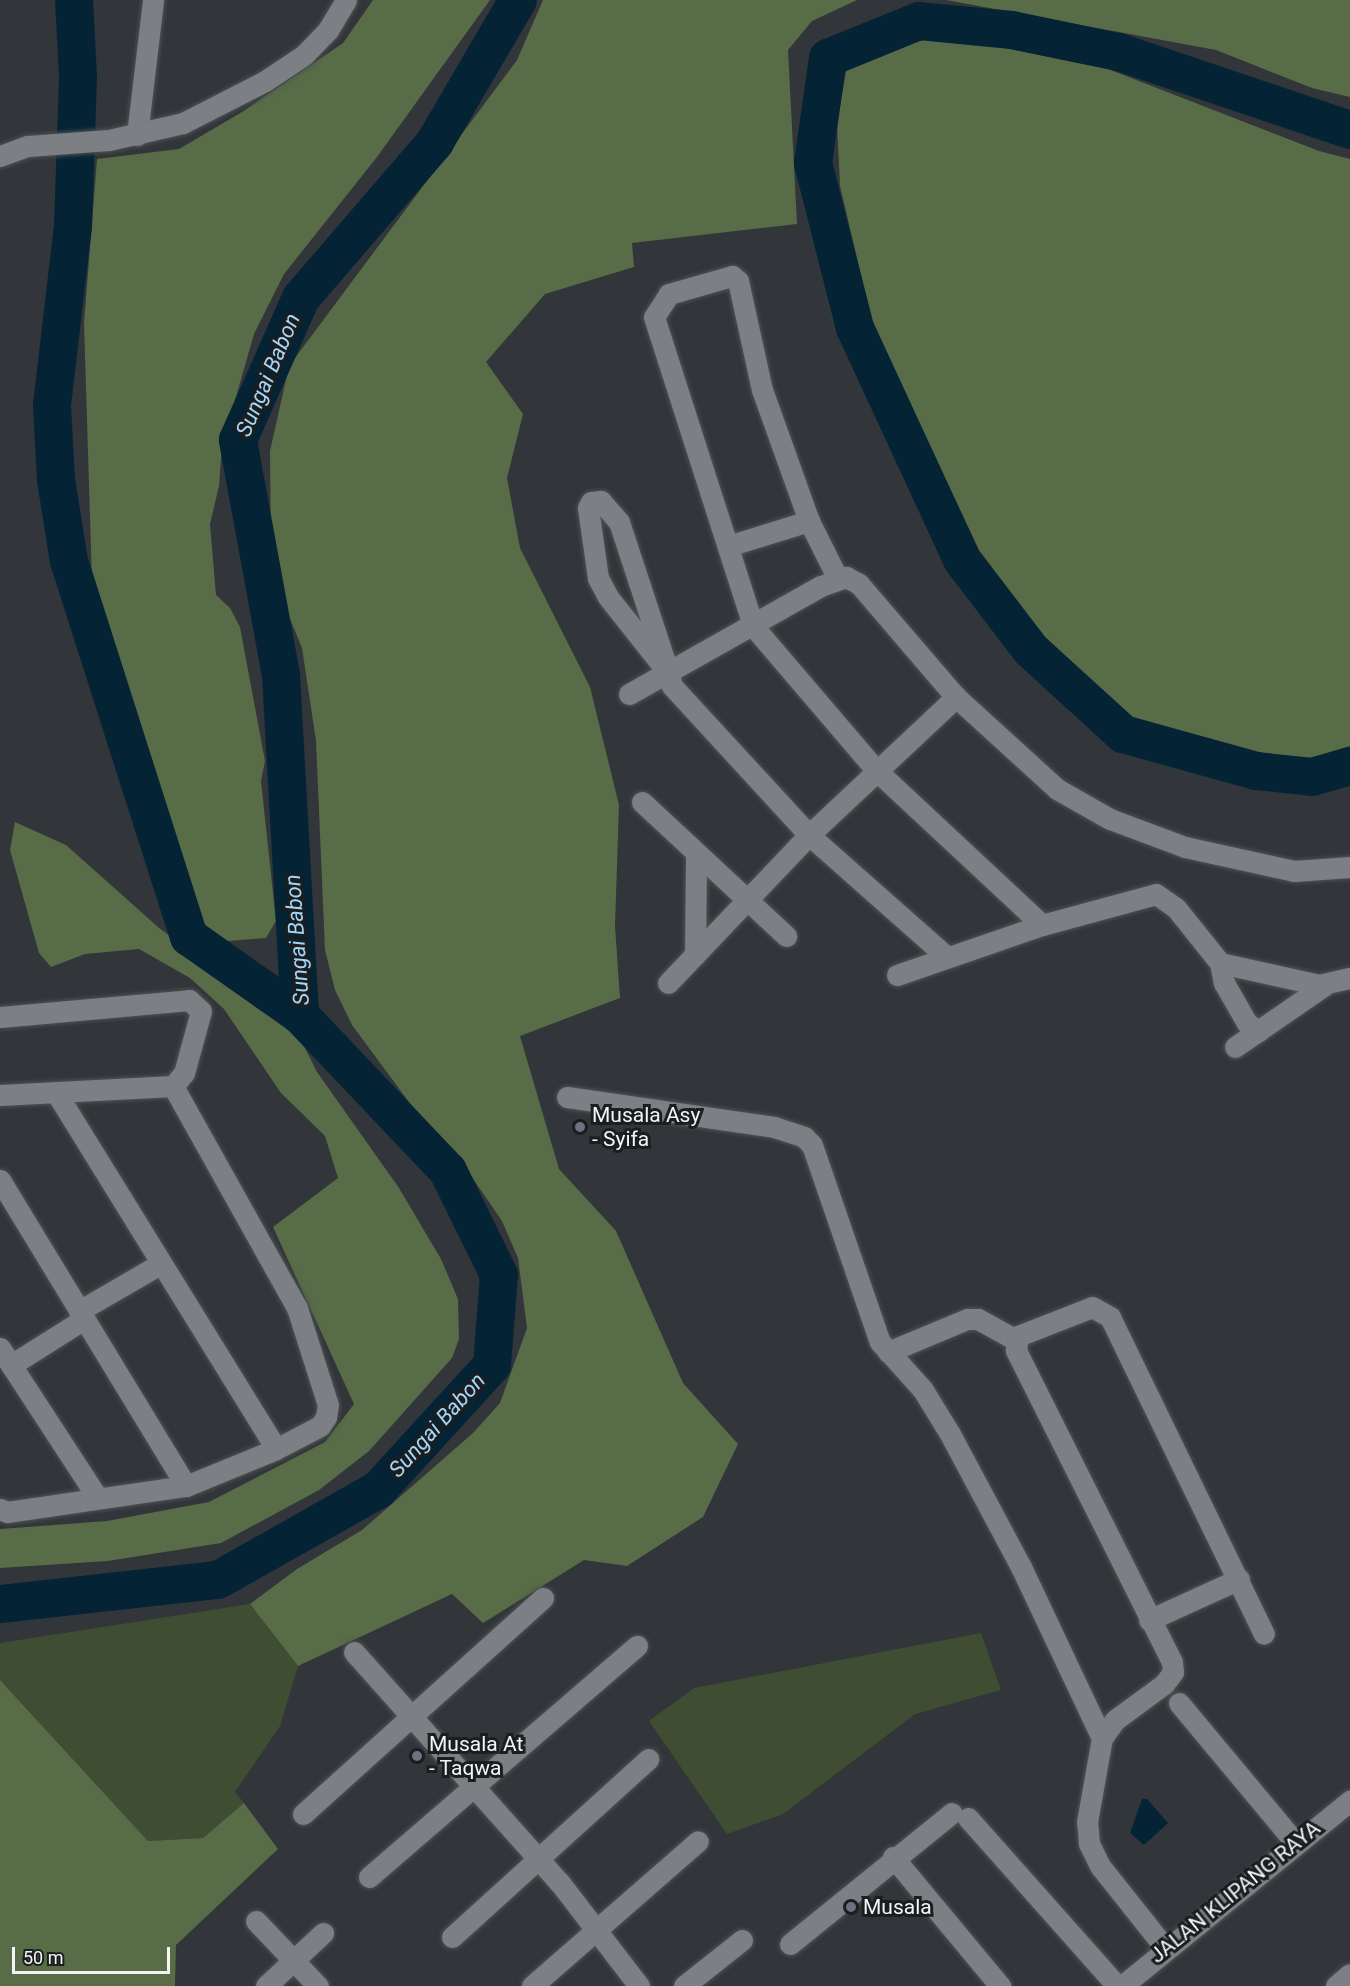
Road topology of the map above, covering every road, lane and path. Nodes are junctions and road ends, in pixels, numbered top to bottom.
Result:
1 (153, 0) edge
2 (346, 0) edge
3 (137, 135) junction
4 (0, 156) edge
5 (809, 521) junction
6 (728, 546) junction
7 (837, 577) junction
8 (753, 626) junction
9 (669, 674) junction
10 (629, 694) dead end
11 (956, 698) junction
12 (877, 771) junction
13 (642, 802) dead end
14 (809, 835) junction
15 (696, 853) junction
16 (1350, 867) edge
17 (748, 901) junction
18 (1042, 925) junction
19 (786, 936) dead end
20 (695, 955) junction
21 (946, 957) junction
22 (1220, 963) junction
23 (897, 975) dead end
24 (1350, 978) edge
25 (668, 983) dead end
26 (1325, 985) junction
27 (0, 1017) edge
28 (1258, 1031) junction
29 (1235, 1047) dead end
30 (173, 1086) junction
31 (57, 1094) junction
32 (0, 1095) edge
33 (567, 1097) dead end
34 (0, 1180) edge
35 (160, 1264) junction
36 (82, 1315) junction
37 (1017, 1340) junction
38 (888, 1352) junction
39 (5, 1356) edge
40 (276, 1449) junction
41 (186, 1486) junction
42 (97, 1497) junction
43 (0, 1509) edge
44 (1239, 1579) junction
45 (543, 1598) dead end
46 (1149, 1620) junction
47 (1264, 1634) dead end
48 (637, 1646) dead end
49 (354, 1652) dead end
50 (1179, 1703) dead end
51 (413, 1716) junction
52 (1102, 1738) junction
53 (648, 1759) dead end
54 (473, 1787) junction
55 (1350, 1801) edge
56 (303, 1814) dead end
57 (698, 1841) dead end
58 (1295, 1842) junction
59 (537, 1857) junction
60 (893, 1857) junction
61 (369, 1877) dead end
62 (256, 1921) dead end
63 (593, 1930) junction
64 (323, 1933) dead end
65 (452, 1937) dead end
66 (742, 1940) dead end
67 (790, 1944) dead end
68 (1166, 1949) junction
69 (294, 1960) junction
70 (1350, 1974) edge
71 (1126, 1984) edge
72 (266, 1986) edge
73 (318, 1986) edge
74 (532, 1986) edge
75 (639, 1986) edge
76 (684, 1986) edge
77 (1000, 1986) edge
78 (1336, 1986) edge

1 - 3 street
2 - 3 street
3 - 4 street
5 - 6 street
5 - 6 street
5 - 7 street
6 - 8 street
7 - 8 street
7 - 11 street
8 - 9 street
8 - 12 street
9 - 9 street
9 - 10 street
9 - 14 street
11 - 12 street
11 - 16 street
12 - 14 street
12 - 18 street
13 - 15 street
14 - 17 street
14 - 21 street
15 - 17 street
15 - 20 street
17 - 19 street
17 - 20 street
18 - 21 street
18 - 22 street
20 - 25 street
21 - 23 street
22 - 26 street
22 - 28 street
24 - 26 street
26 - 28 street
27 - 30 street
28 - 29 street
30 - 31 street
30 - 40 street
31 - 32 street
31 - 35 street
33 - 38 street
34 - 36 street
35 - 36 street
35 - 40 street
36 - 39 street
36 - 41 street
37 - 38 street
37 - 44 street
37 - 46 street
38 - 52 street
39 - 42 street
40 - 41 street
41 - 42 street
42 - 43 street
44 - 46 street
44 - 47 street
45 - 51 street
46 - 52 street
48 - 54 street
49 - 51 street
50 - 58 street
51 - 54 street
51 - 56 street
52 - 68 street
53 - 59 street
54 - 59 street
54 - 61 street
55 - 58 street, JALAN KLIPANG RAYA
57 - 63 street
58 - 68 street, JALAN KLIPANG RAYA
59 - 63 street
59 - 65 street
60 - 67 street
60 - 71 street
60 - 77 street
62 - 69 street
63 - 74 street
63 - 75 street
64 - 69 street
66 - 76 street
68 - 71 street, JALAN KLIPANG RAYA
69 - 72 street
69 - 73 street
70 - 78 street

